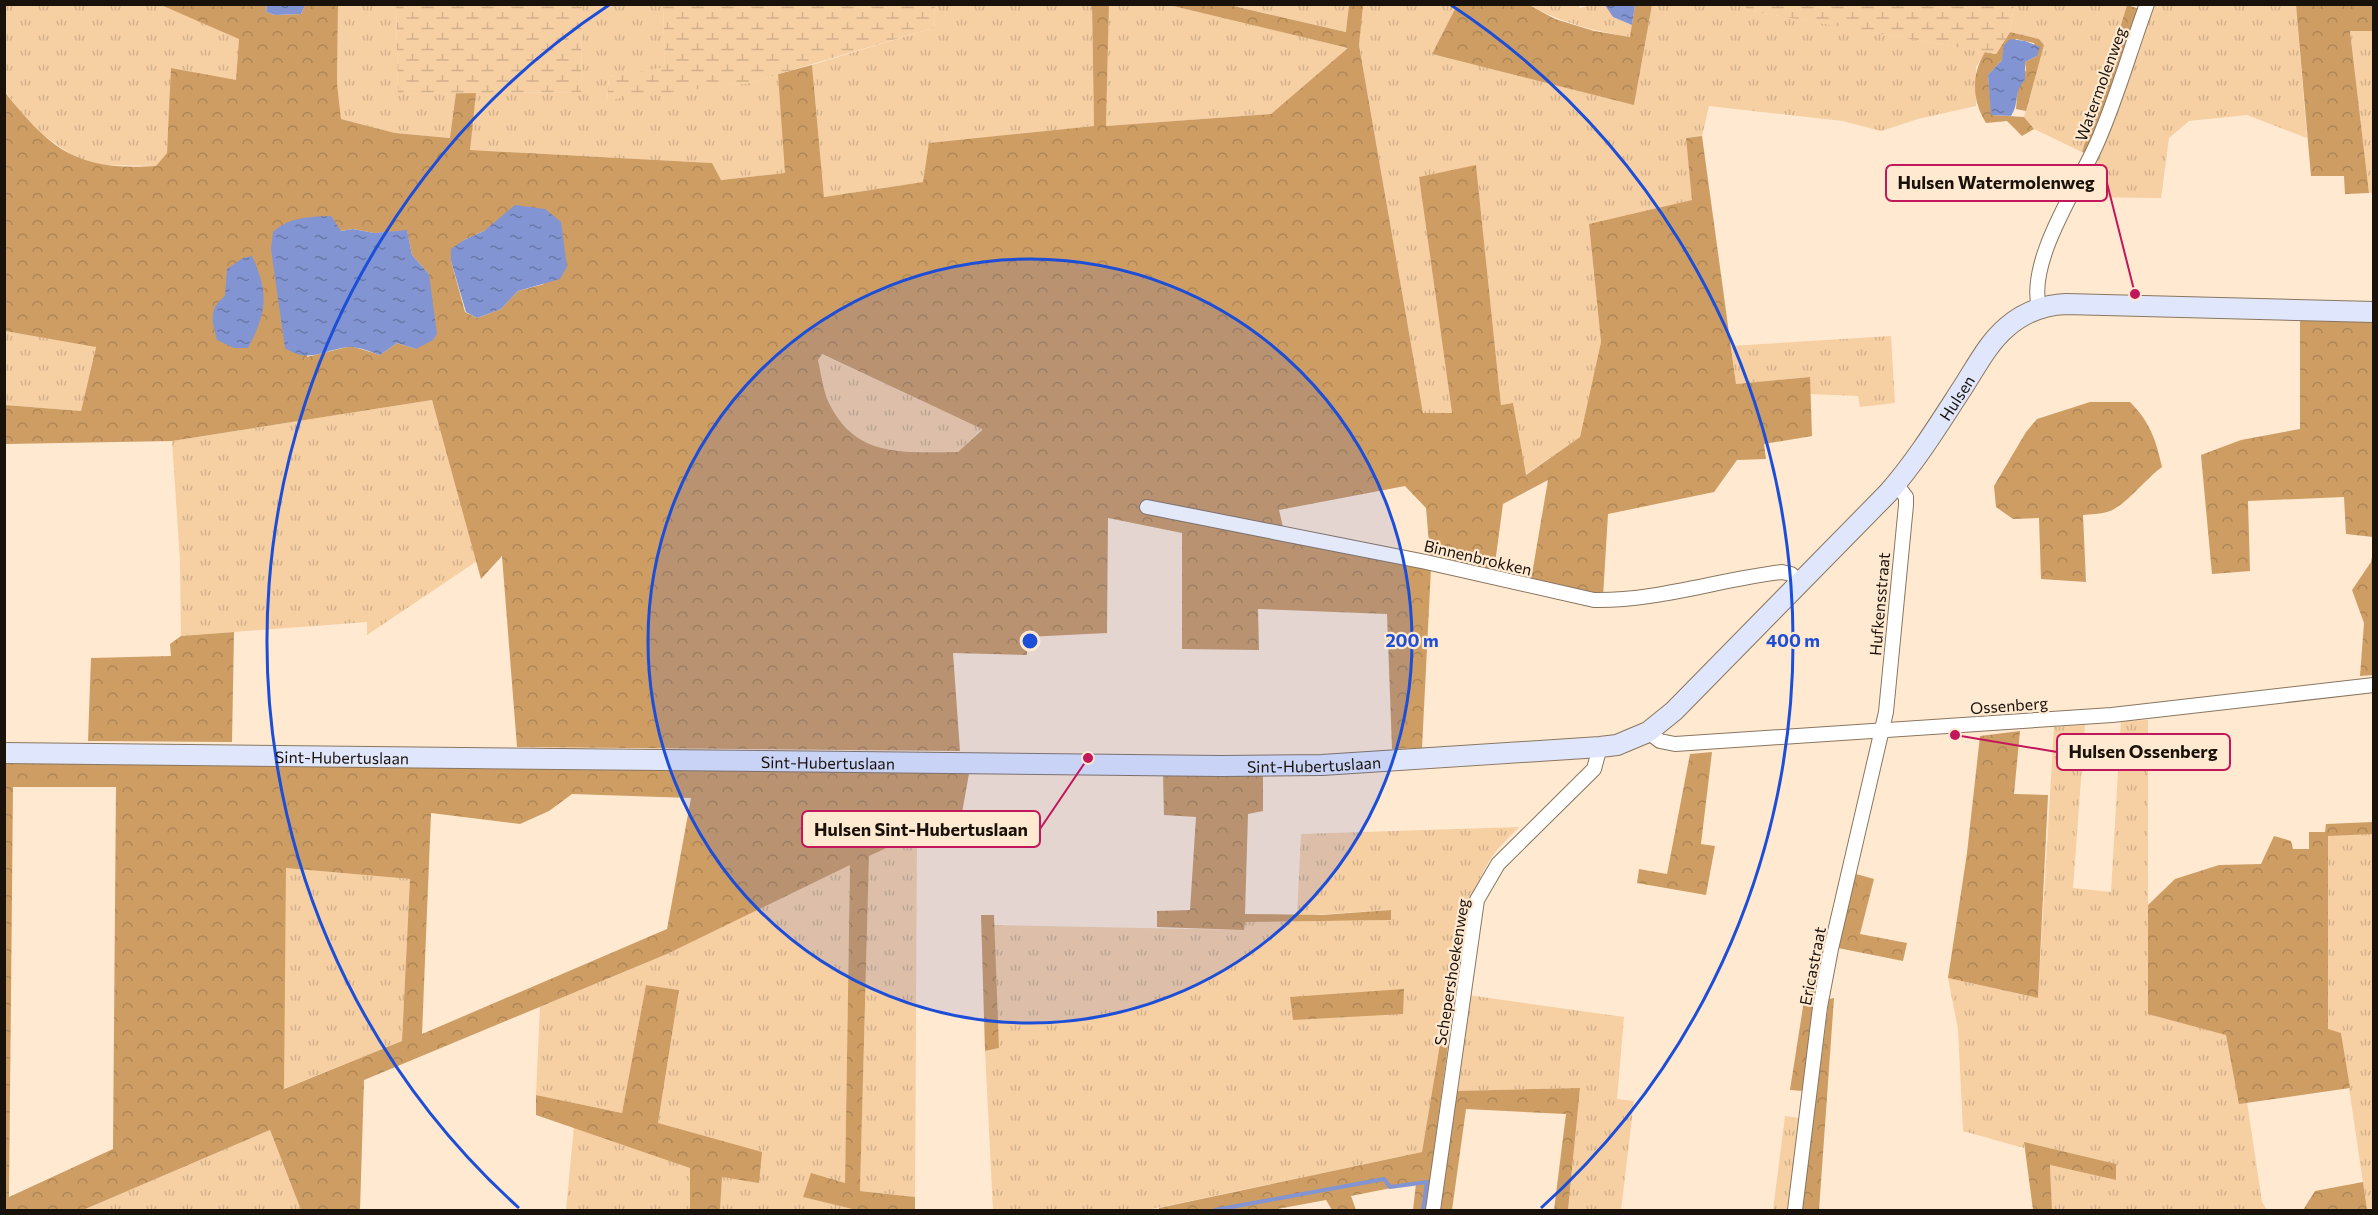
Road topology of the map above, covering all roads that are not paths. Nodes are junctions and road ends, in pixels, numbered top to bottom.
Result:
1 (2147, 4) edge
2 (2038, 308) junction
3 (2373, 312) edge
4 (1896, 484) junction
5 (1147, 507) dead end
6 (1800, 582) junction
7 (2373, 685) edge
8 (1881, 730) junction
9 (1648, 732) junction
10 (1600, 747) junction
11 (4, 753) edge
12 (1433, 1210) edge
13 (1795, 1210) edge

1 - 2 street, Watermolenweg
2 - 3 street, Hulsen
2 - 4 street, Hulsen
4 - 6 street, Hulsen
4 - 8 street, Hufkensstraat
5 - 6 street, Binnenbrokken
6 - 9 street, Hulsen
7 - 8 street, Ossenberg
8 - 9 street, Ossenberg
8 - 13 street, Ericastraat
9 - 10 street, Sint-Hubertuslaan
10 - 11 street, Sint-Hubertuslaan
10 - 12 street, Schepershoekenweg

